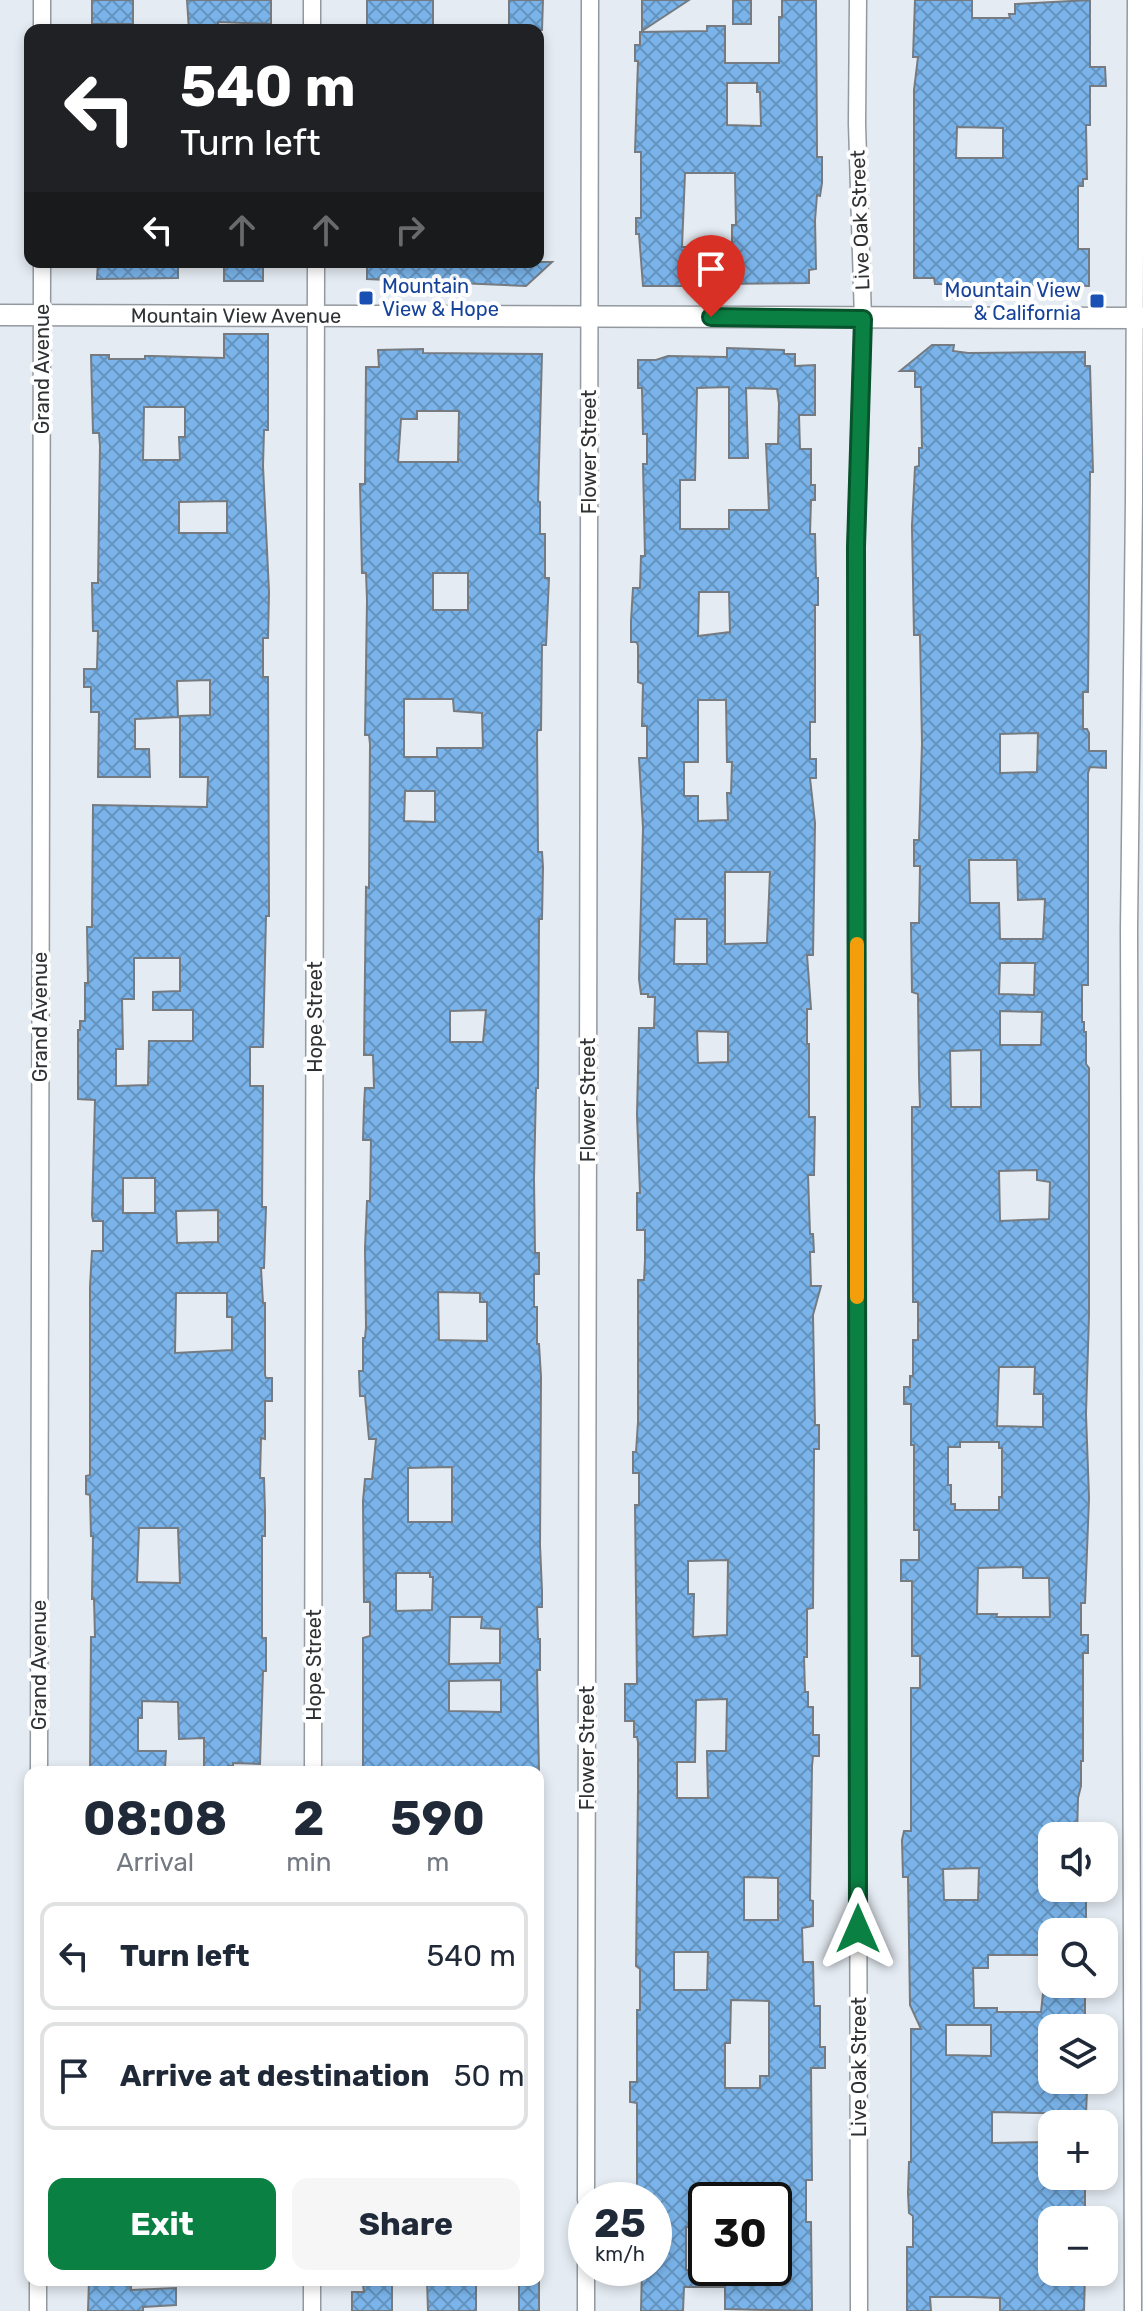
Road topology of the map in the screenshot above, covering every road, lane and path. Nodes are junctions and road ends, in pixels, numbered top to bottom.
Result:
1 (42, 0) edge
2 (312, 0) edge
3 (590, 0) edge
4 (858, 0) edge
5 (1136, 0) edge
6 (42, 24) edge
7 (312, 24) edge
8 (42, 268) edge
9 (316, 268) edge
10 (317, 314) junction
11 (0, 315) edge
12 (43, 315) junction
13 (590, 316) junction
14 (1139, 318) edge
15 (863, 319) junction
16 (39, 1766) edge
17 (313, 1766) edge
18 (586, 2182) edge
19 (38, 2286) edge
20 (312, 2286) edge
21 (586, 2286) edge
22 (38, 2311) edge
23 (312, 2311) edge
24 (586, 2311) edge
25 (859, 2311) edge
26 (1133, 2311) edge

1 - 6 street
2 - 7 street
3 - 13 street, Flower Street
4 - 15 street, Live Oak Street
5 - 14 street
8 - 12 street, Grand Avenue
9 - 10 street, Hope Street
10 - 12 street, Mountain View Avenue
10 - 13 street, Mountain View Avenue
10 - 17 street, Hope Street
11 - 12 street, Mountain View Avenue
12 - 16 street, Grand Avenue
13 - 15 street, Mountain View Avenue
13 - 18 street, Flower Street
14 - 15 street, Mountain View Avenue
14 - 26 street
15 - 25 street, Live Oak Street
19 - 22 street
20 - 23 street
21 - 24 street

